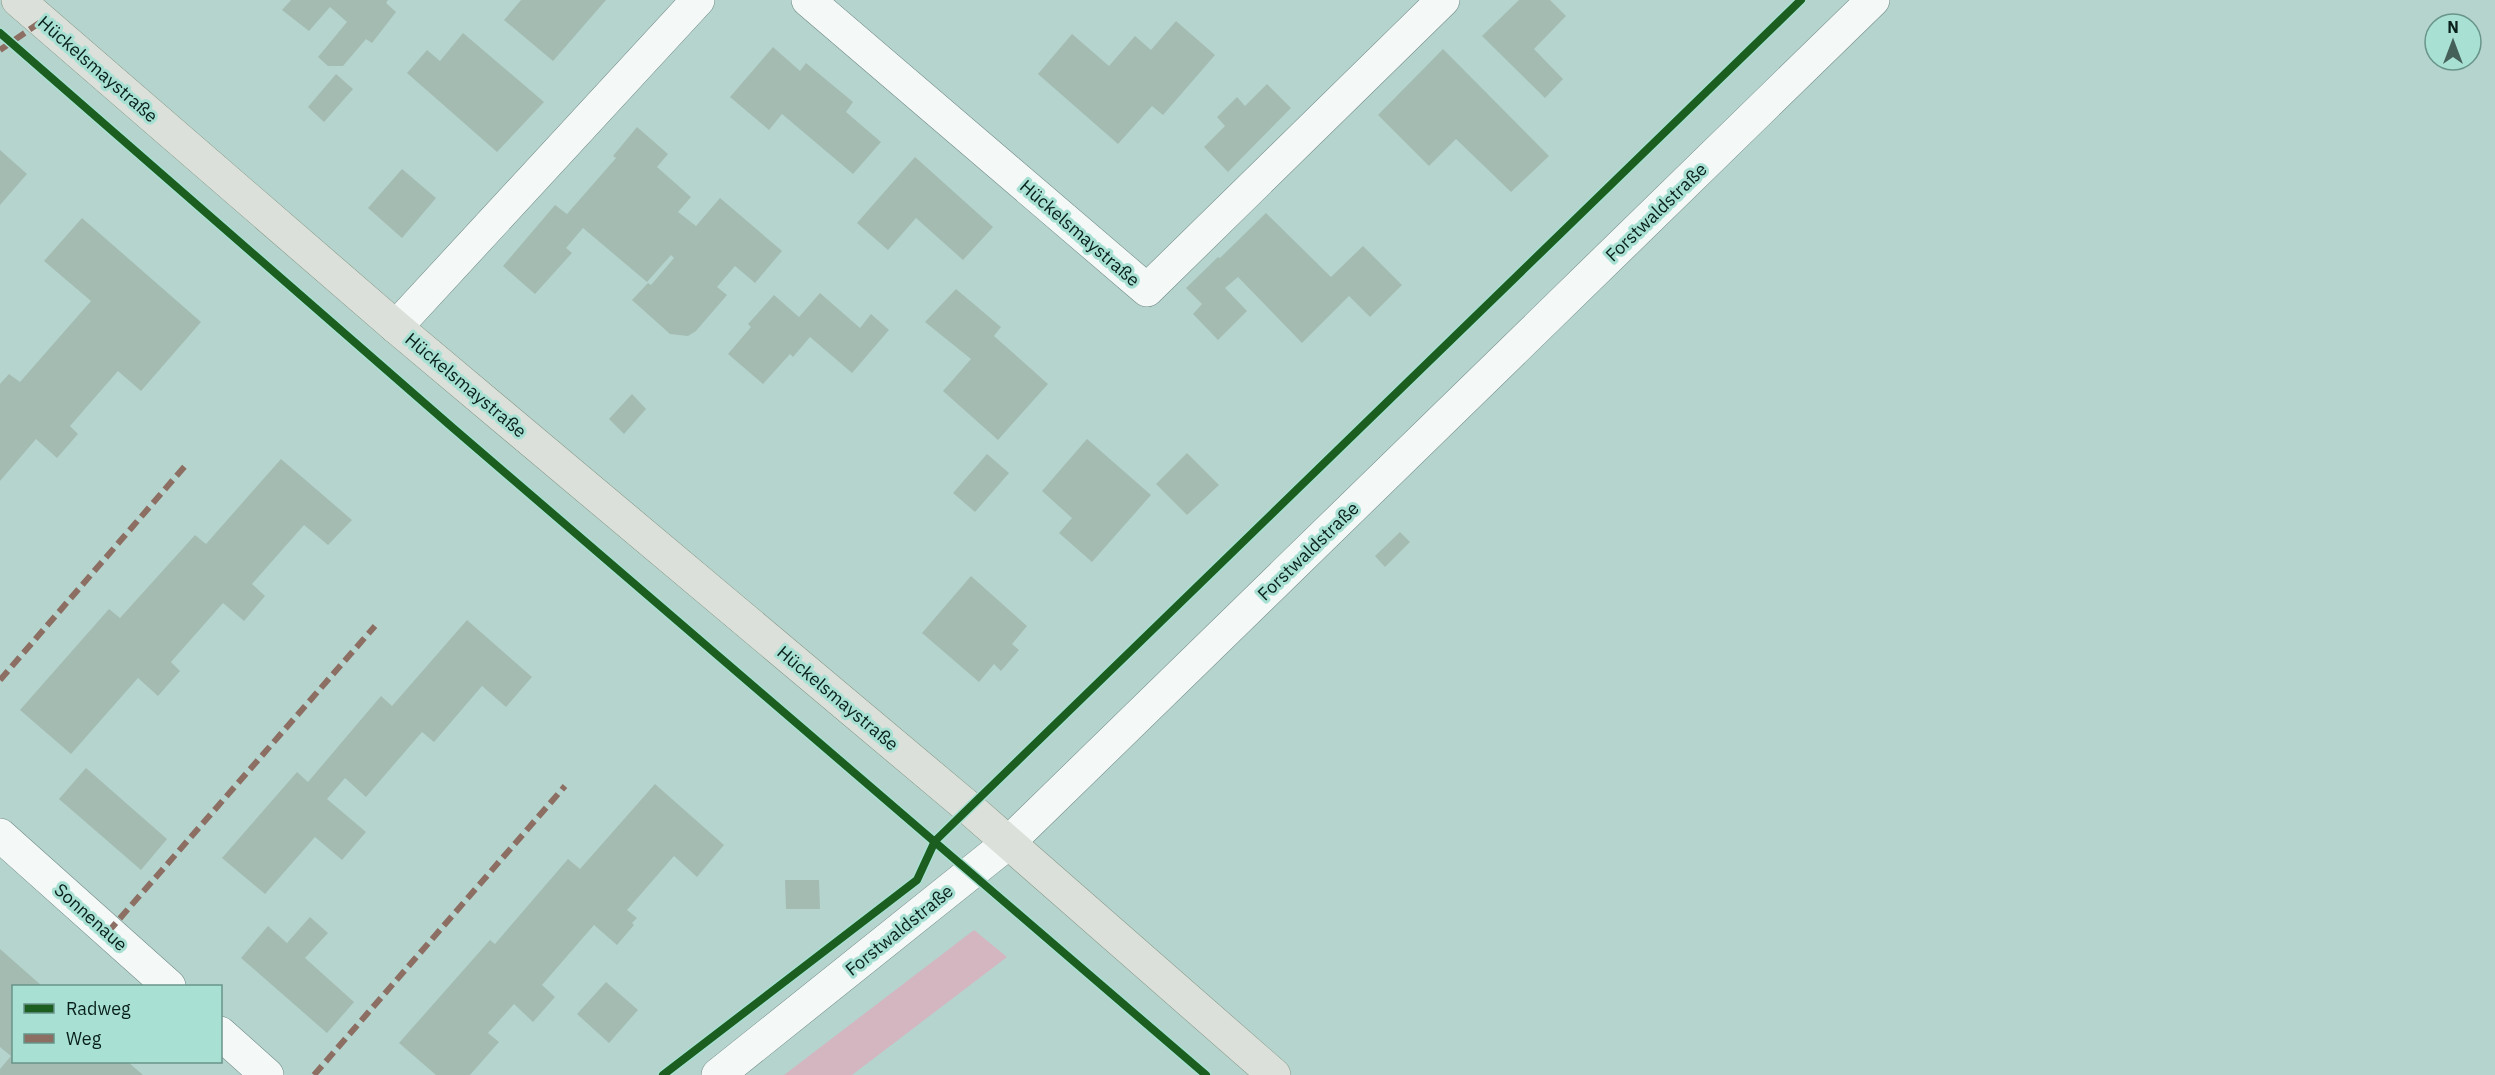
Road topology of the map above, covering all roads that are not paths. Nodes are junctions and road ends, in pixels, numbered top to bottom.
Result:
1 (18, 0) edge
2 (698, 0) edge
3 (808, 0) edge
4 (1443, 0) edge
5 (1873, 0) edge
6 (396, 327) junction
7 (1008, 843) junction
8 (4, 847) edge
9 (167, 985) edge
10 (222, 1035) edge
11 (267, 1075) edge
12 (718, 1075) edge
13 (1274, 1075) edge

1 - 6 main road, Hückelsmaystraße
2 - 6 street, Hückelsmaystraße
3 - 4 street, Hückelsmaystraße
5 - 7 street, Forstwaldstraße
6 - 7 main road, Hückelsmaystraße
7 - 12 street, Forstwaldstraße
7 - 13 main road, Hückelsmaystraße
8 - 9 street, Sonnenaue
10 - 11 street

